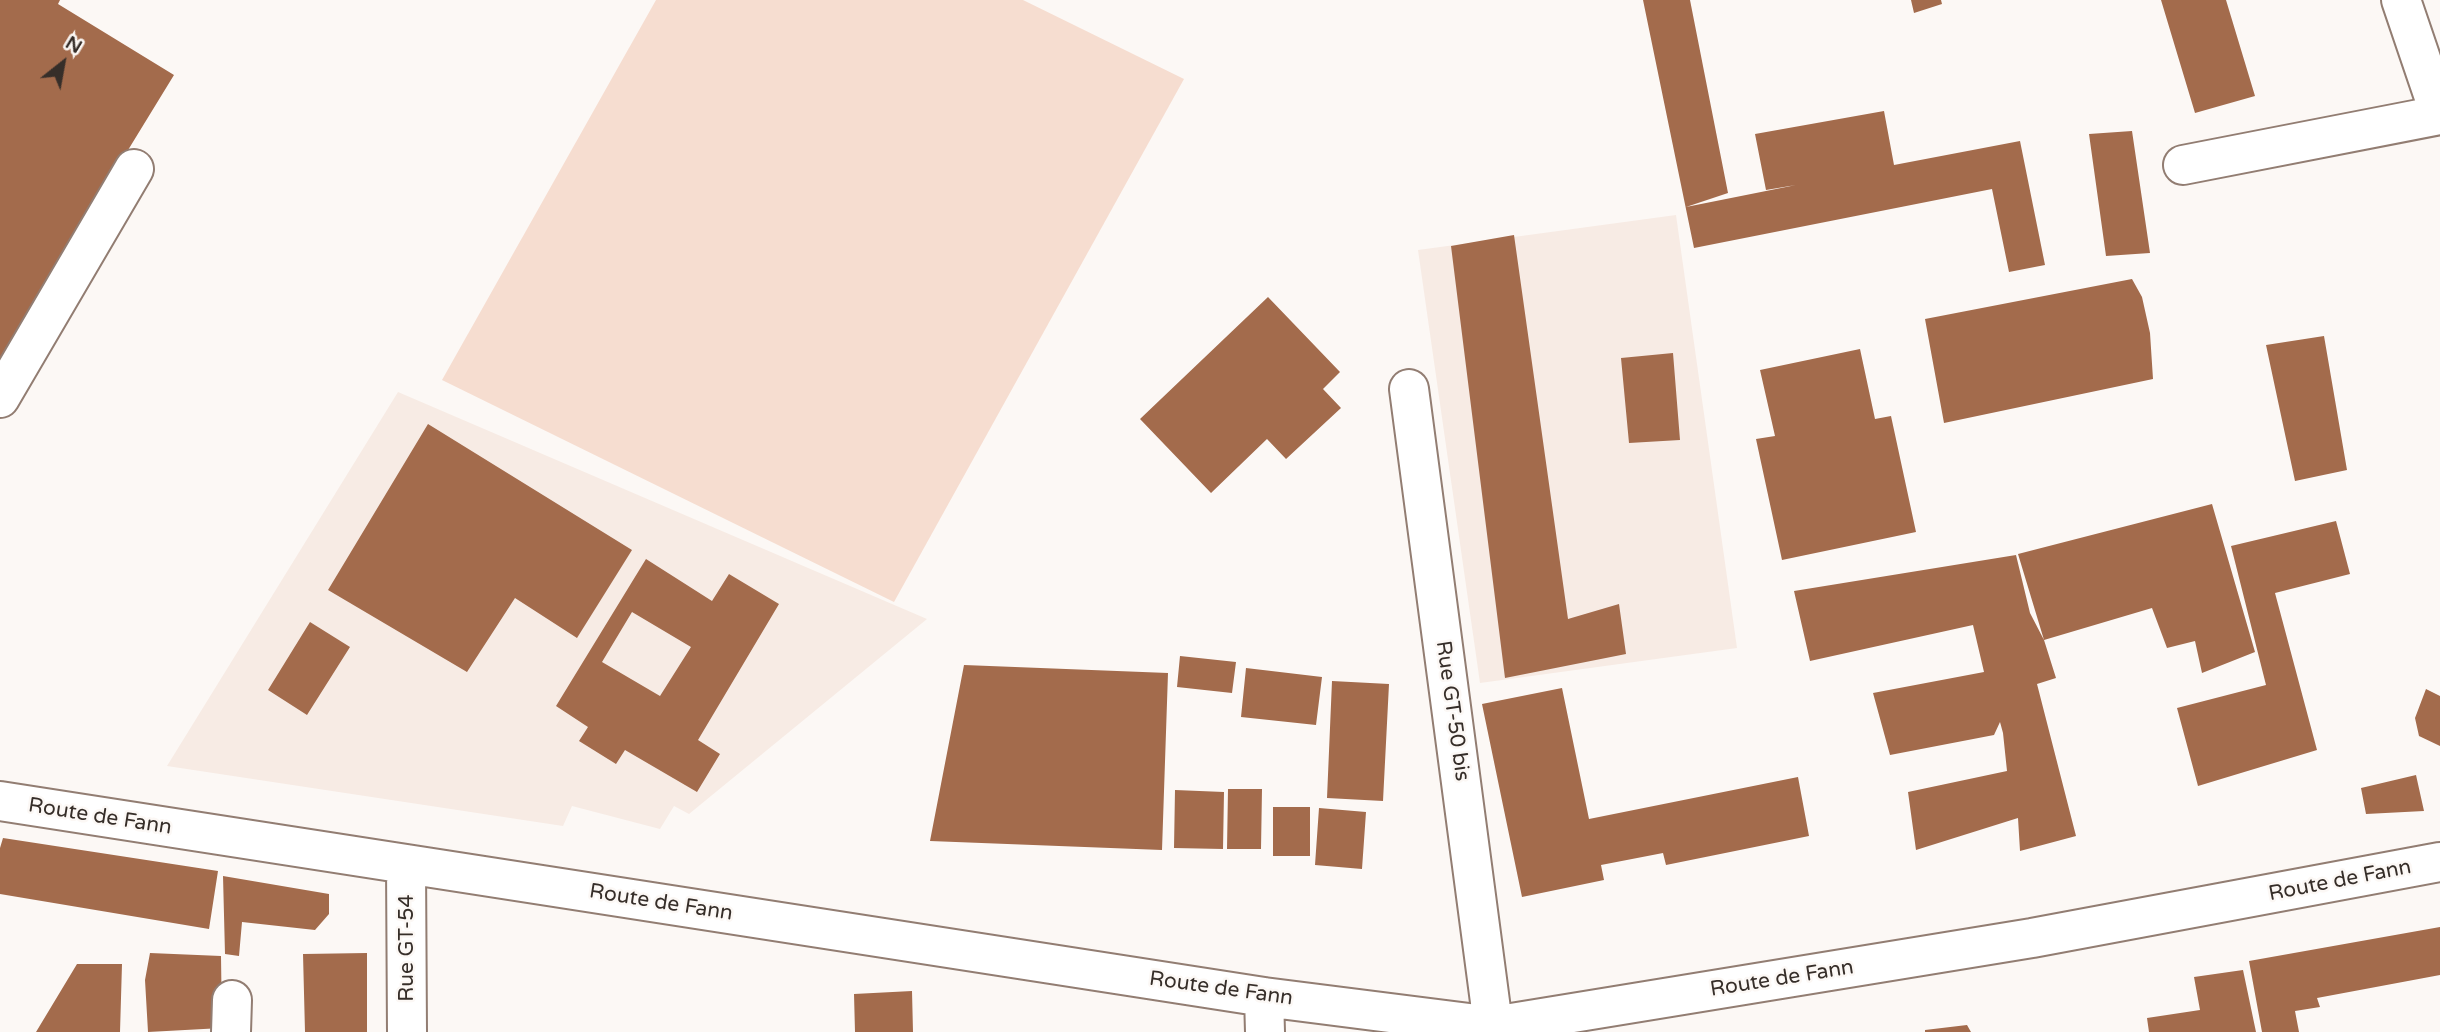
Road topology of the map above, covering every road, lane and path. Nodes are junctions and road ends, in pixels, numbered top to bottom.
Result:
1 (2401, 0) edge
2 (2440, 115) edge
3 (2183, 165) dead end
4 (134, 169) dead end
5 (1409, 389) dead end
6 (0, 398) edge
7 (0, 802) edge
8 (2440, 862) edge
9 (407, 864) junction
10 (1264, 1014) edge
11 (1494, 1029) edge
12 (407, 1032) edge

1 - 2 street
2 - 3 street
4 - 6 street
5 - 11 street, Rue GT-50 bis
7 - 9 street, Route de Fann
8 - 11 street, Route de Fann
9 - 10 street, Route de Fann
9 - 12 street, Rue GT-54
10 - 11 street, Route de Fann

